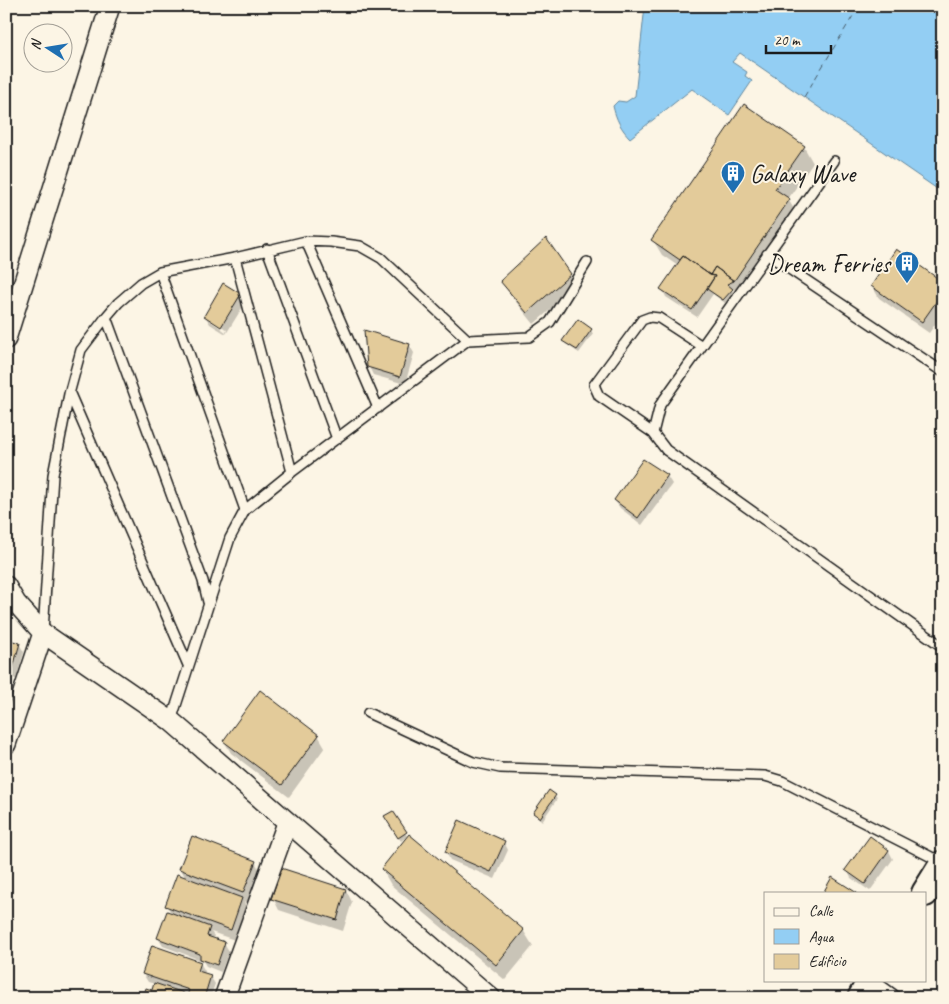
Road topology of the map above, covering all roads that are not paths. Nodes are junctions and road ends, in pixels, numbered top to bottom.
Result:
1 (110, 6) edge
2 (834, 161) dead end
3 (306, 241) junction
4 (266, 249) junction
5 (767, 254) junction
6 (235, 258) junction
7 (587, 262) dead end
8 (160, 272) junction
9 (106, 317) junction
10 (6, 339) edge
11 (468, 340) junction
12 (702, 346) junction
13 (943, 372) edge
14 (70, 394) junction
15 (378, 408) junction
16 (653, 433) junction
17 (337, 439) junction
18 (292, 472) junction
19 (245, 510) junction
20 (6, 586) edge
21 (208, 602) junction
22 (43, 633) junction
23 (943, 647) edge
24 (188, 665) junction
25 (368, 713) dead end
26 (171, 721) junction
27 (6, 744) edge
28 (287, 822) junction
29 (943, 864) edge
30 (926, 892) edge
31 (867, 987) edge
32 (224, 998) edge
33 (491, 998) edge
34 (890, 998) edge

1 - 10 street
2 - 5 lane
3 - 4 lane
3 - 11 lane
3 - 15 lane
4 - 6 lane
4 - 17 lane
5 - 12 lane
5 - 13 lane
6 - 8 lane
6 - 18 lane
7 - 11 lane
8 - 9 lane
8 - 19 lane
9 - 14 lane
9 - 21 lane
11 - 15 lane
12 - 16 lane
12 - 16 lane
14 - 22 lane
14 - 24 lane
15 - 17 lane
16 - 23 lane
17 - 18 lane
18 - 19 lane
19 - 21 lane
20 - 22 street
21 - 24 lane
22 - 26 street
22 - 27 street
24 - 26 lane
25 - 29 lane
26 - 28 street
28 - 32 street
28 - 33 street
29 - 30 main road
31 - 34 street

